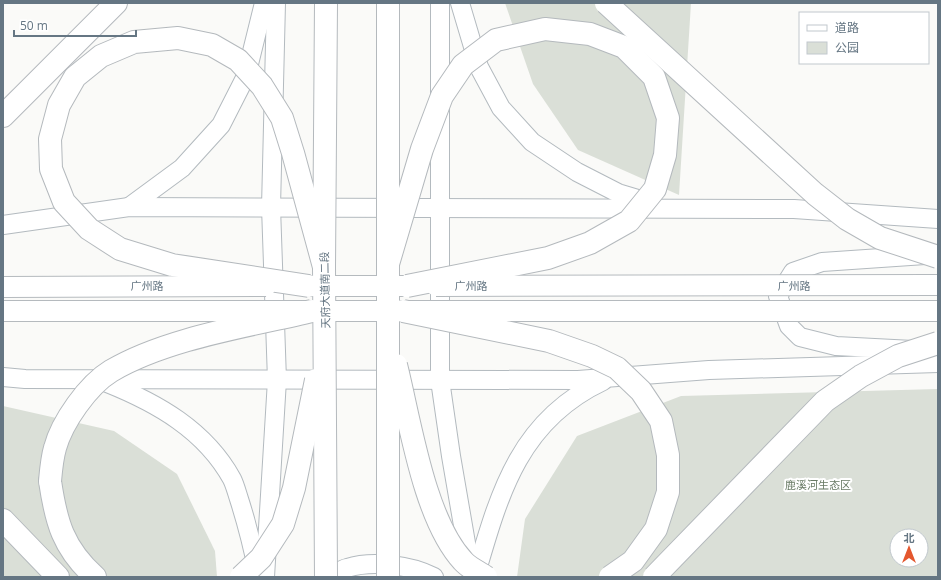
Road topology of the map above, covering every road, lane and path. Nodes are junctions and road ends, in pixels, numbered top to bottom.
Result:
1 (116, 3) edge
2 (264, 3) edge
3 (276, 3) edge
4 (326, 3) edge
5 (388, 3) edge
6 (440, 3) edge
7 (460, 3) edge
8 (606, 3) edge
9 (3, 116) edge
10 (129, 207) junction
11 (271, 207) junction
12 (440, 207) junction
13 (672, 208) junction
14 (938, 219) edge
15 (3, 226) edge
16 (938, 254) edge
17 (938, 257) edge
18 (388, 264) junction
19 (324, 267) junction
20 (938, 285) edge
21 (309, 286) junction
22 (407, 286) junction
23 (3, 287) edge
24 (3, 311) edge
25 (312, 311) junction
26 (403, 311) junction
27 (938, 311) edge
28 (388, 332) junction
29 (326, 336) junction
30 (938, 343) edge
31 (938, 350) edge
32 (938, 363) edge
33 (3, 377) edge
34 (612, 377) junction
35 (97, 379) junction
36 (277, 380) junction
37 (440, 380) junction
38 (3, 520) edge
39 (58, 577) edge
40 (95, 577) edge
41 (241, 577) edge
42 (258, 577) edge
43 (265, 577) edge
44 (326, 577) edge
45 (331, 577) edge
46 (388, 577) edge
47 (434, 577) edge
48 (472, 577) edge
49 (475, 577) edge
50 (486, 577) edge
51 (610, 577) edge
52 (654, 577) edge

1 - 9 highway
2 - 10 street
3 - 11 street
4 - 19 highway, 天府大道南二段, bridge
5 - 18 highway, bridge
6 - 12 street
7 - 13 street
8 - 17 highway, bridge
10 - 11 street
10 - 15 street
11 - 12 street
11 - 36 street
12 - 13 street
12 - 37 street
13 - 14 street
16 - 31 street
18 - 22 highway, bridge
18 - 28 highway, bridge
19 - 21 highway, bridge
19 - 29 highway, 天府大道南二段, bridge
20 - 22 main road, 广州路, bridge
21 - 22 main road, 广州路, bridge
21 - 23 main road, 广州路, bridge
24 - 25 main road, bridge
25 - 26 main road, bridge
25 - 40 highway, bridge
26 - 27 main road, bridge
26 - 51 highway, bridge
28 - 46 highway, bridge
28 - 50 highway, bridge
29 - 41 highway, bridge
29 - 44 highway, 天府大道南二段, bridge
30 - 52 highway, bridge
32 - 34 street
33 - 35 street
34 - 37 street
34 - 49 street
35 - 36 street
35 - 42 street
36 - 37 street
36 - 43 street
37 - 48 street
38 - 39 highway
45 - 47 street

